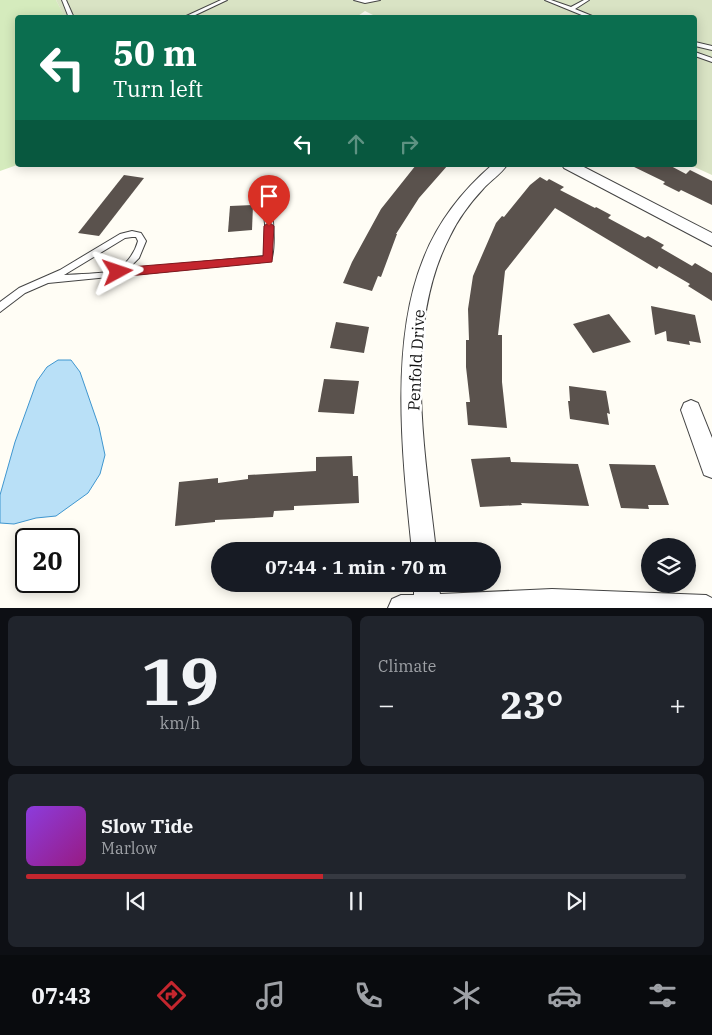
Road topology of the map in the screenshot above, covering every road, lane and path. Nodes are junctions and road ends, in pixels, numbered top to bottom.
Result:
1 (64, 0) edge
2 (225, 0) edge
3 (356, 0) edge
4 (378, 0) edge
5 (547, 0) edge
6 (587, 0) edge
7 (572, 9) junction
8 (71, 15) edge
9 (191, 15) edge
10 (587, 15) edge
11 (697, 44) edge
12 (712, 48) edge
13 (697, 55) edge
14 (712, 60) edge
15 (498, 167) edge
16 (574, 167) edge
17 (265, 189) dead end
18 (712, 240) edge
19 (118, 272) junction
20 (48, 280) junction
21 (0, 308) edge
22 (691, 410) dead end
23 (712, 468) edge
24 (423, 542) edge
25 (427, 595) edge
26 (401, 608) edge
27 (706, 608) edge

1 - 8 lane
2 - 9 lane
3 - 4 lane
5 - 7 lane
6 - 7 lane
7 - 10 lane
11 - 12 lane
13 - 14 lane
15 - 24 street, Penfold Drive
16 - 18 street
17 - 19 lane
19 - 20 lane
19 - 20 lane
20 - 21 lane
22 - 23 street
25 - 26 street
25 - 27 street

